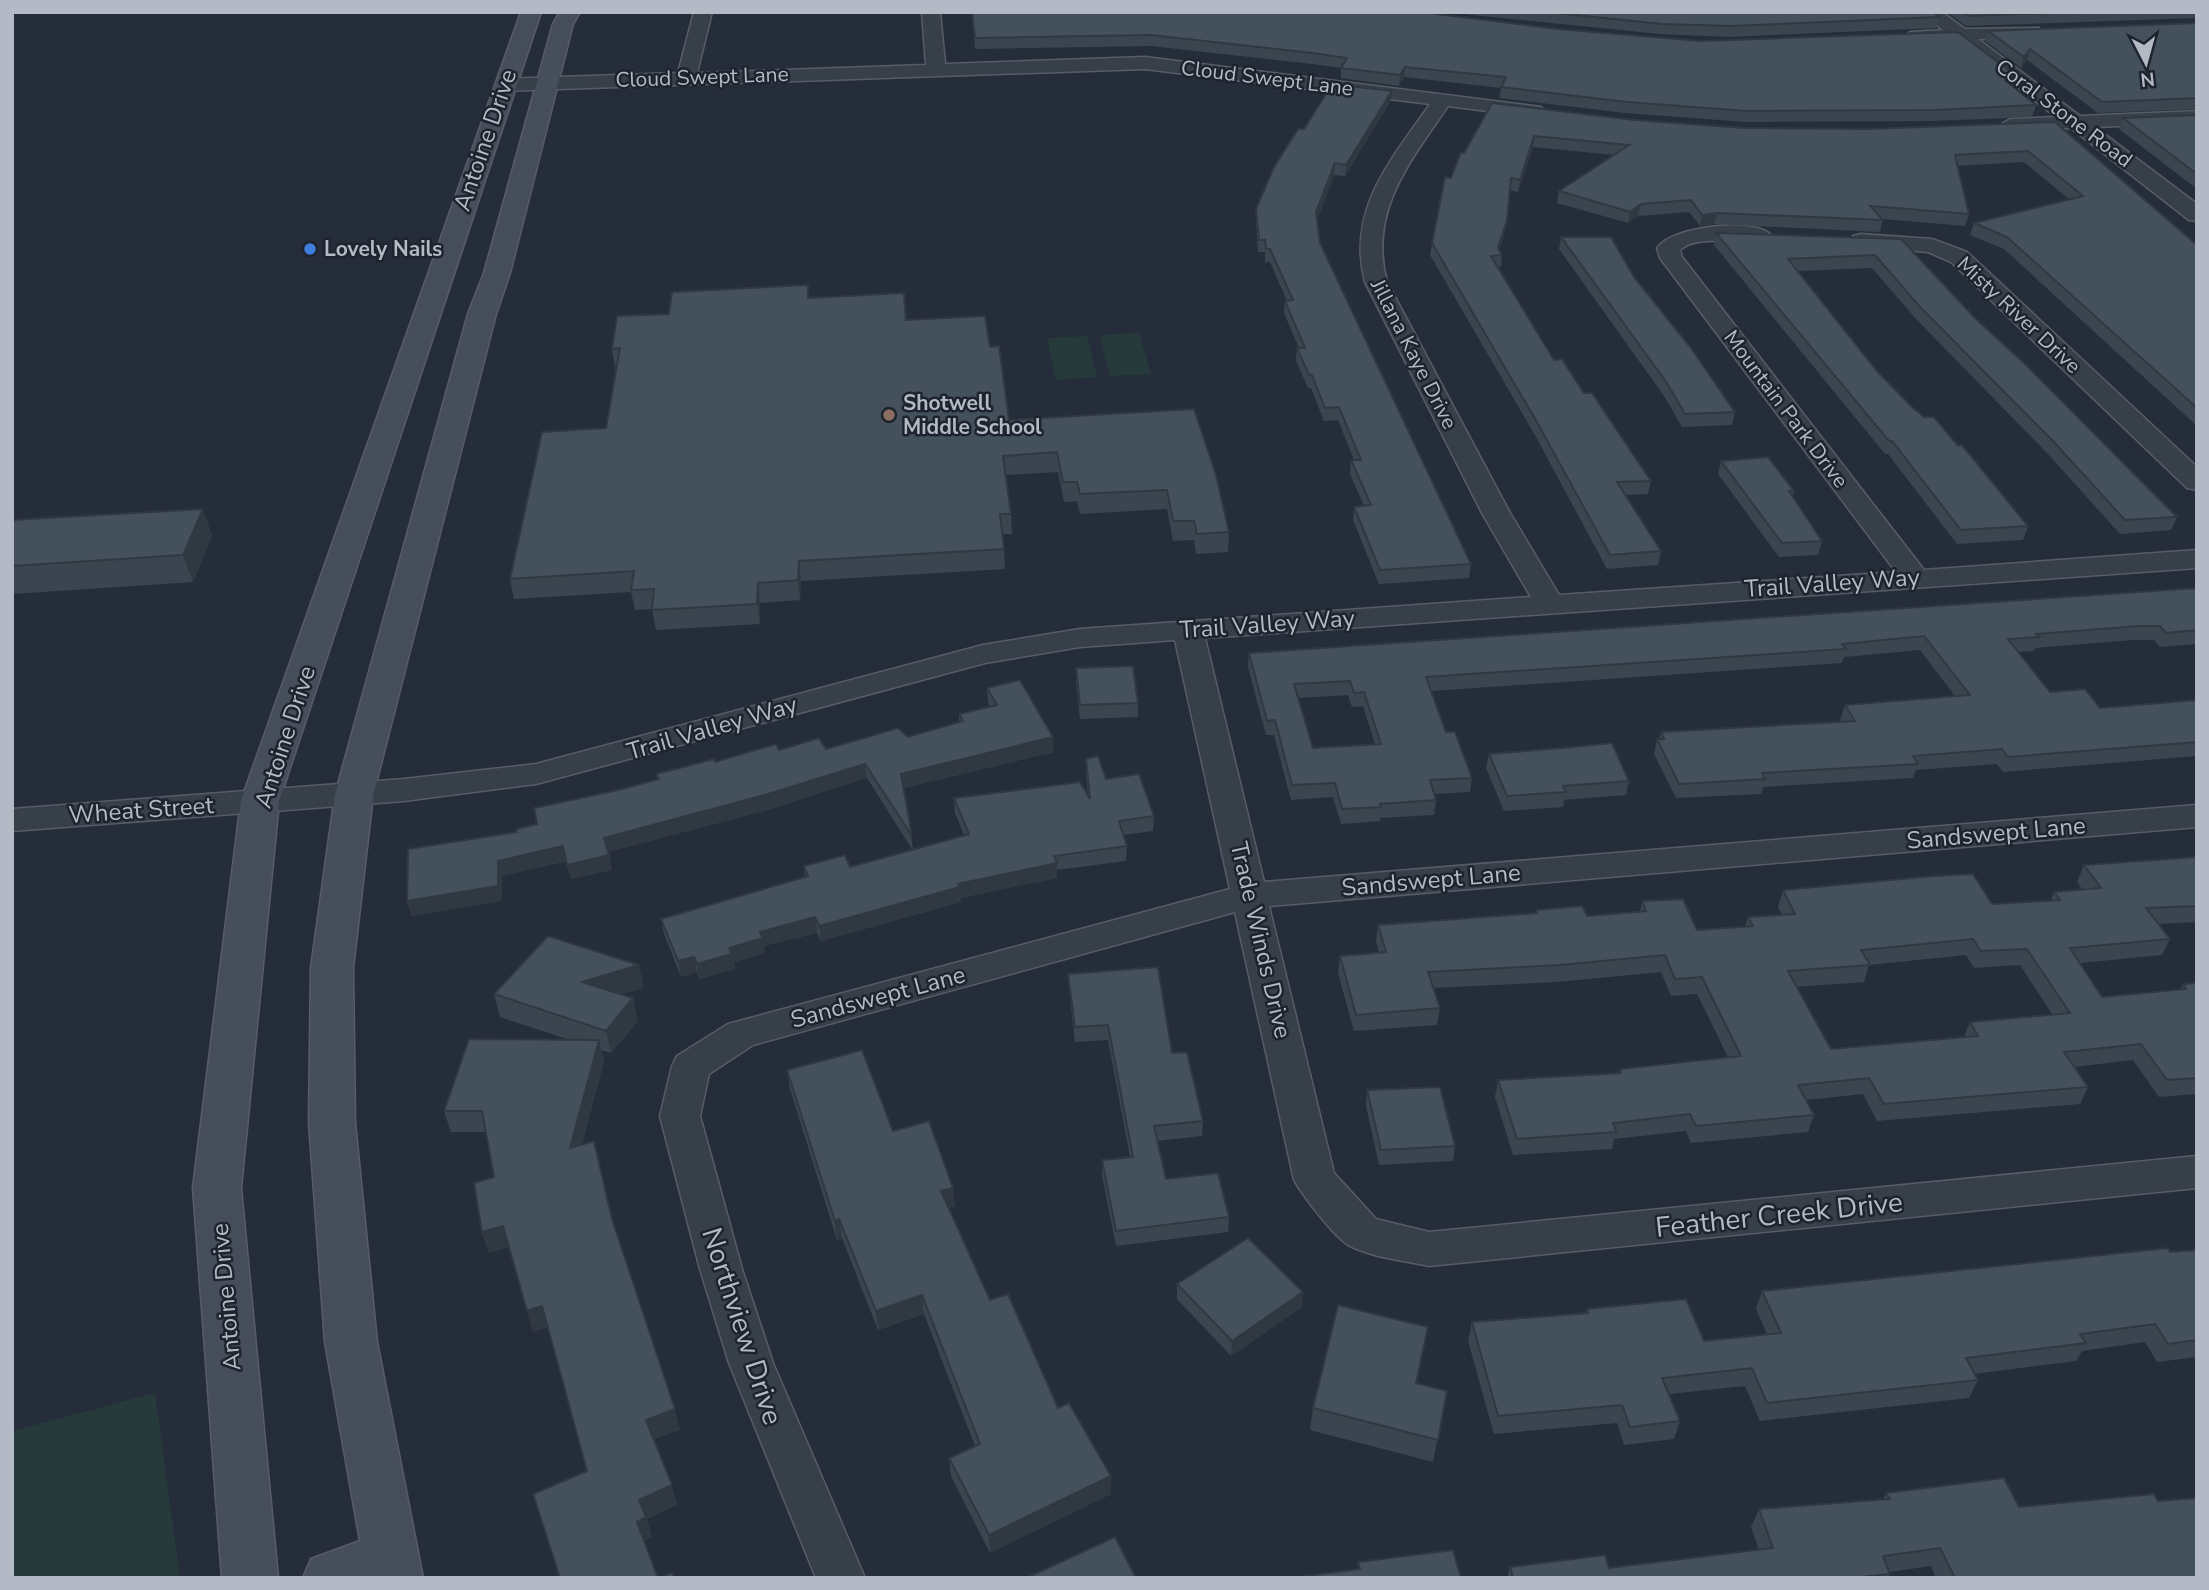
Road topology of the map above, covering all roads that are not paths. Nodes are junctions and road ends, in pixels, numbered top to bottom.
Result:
1 (531, 12) edge
2 (570, 12) edge
3 (703, 12) edge
4 (931, 12) edge
5 (1931, 12) edge
6 (2057, 31) edge
7 (1960, 35) junction
8 (1891, 37) edge
9 (936, 68) junction
10 (686, 78) junction
11 (548, 83) junction
12 (504, 85) junction
13 (1442, 100) junction
14 (1547, 113) edge
15 (2197, 117) edge
16 (2076, 122) junction
17 (1985, 127) edge
18 (2197, 215) edge
19 (1780, 237) edge
20 (1832, 240) edge
21 (482, 314) junction
22 (426, 317) junction
23 (2197, 482) edge
24 (2197, 559) edge
25 (1914, 576) junction
26 (1549, 603) junction
27 (1188, 630) junction
28 (354, 795) junction
29 (260, 802) junction
30 (2197, 816) edge
31 (12, 820) edge
32 (1252, 895) junction
33 (691, 1066) joint
34 (2197, 1172) edge
35 (1363, 1233) joint
36 (393, 1567) edge
37 (250, 1578) edge
38 (331, 1578) edge
39 (841, 1578) edge

1 - 12 main road, Antoine Drive
2 - 11 main road, Antoine Drive
3 - 10 street
4 - 9 street
5 - 7 street, Coral Stone Road
6 - 7 street
7 - 8 street
7 - 16 street, Coral Stone Road
9 - 10 street, Cloud Swept Lane
9 - 13 street, Cloud Swept Lane
10 - 11 street, Cloud Swept Lane
11 - 12 street, Cloud Swept Lane
11 - 21 main road, Antoine Drive
12 - 22 main road, Antoine Drive
13 - 14 street, Cloud Swept Lane
13 - 26 street, Jillana Kaye Drive
15 - 16 street
16 - 17 street
16 - 18 street, Coral Stone Road
19 - 25 street, Mountain Park Drive
20 - 23 street, Misty River Drive
21 - 22 main road
21 - 28 main road, Antoine Drive
22 - 29 main road, Antoine Drive
24 - 25 street, Trail Valley Way
25 - 26 street, Trail Valley Way
26 - 27 street, Trail Valley Way
27 - 28 street, Trail Valley Way
27 - 32 street, Trade Winds Drive
28 - 29 street, Wheat Street
28 - 36 main road, Antoine Drive
29 - 31 street, Wheat Street
29 - 37 main road, Antoine Drive
30 - 32 street, Sandswept Lane
32 - 33 street, Sandswept Lane
32 - 35 street, Trade Winds Drive
33 - 39 street, Northview Drive
34 - 35 street, Feather Creek Drive
36 - 38 main road

